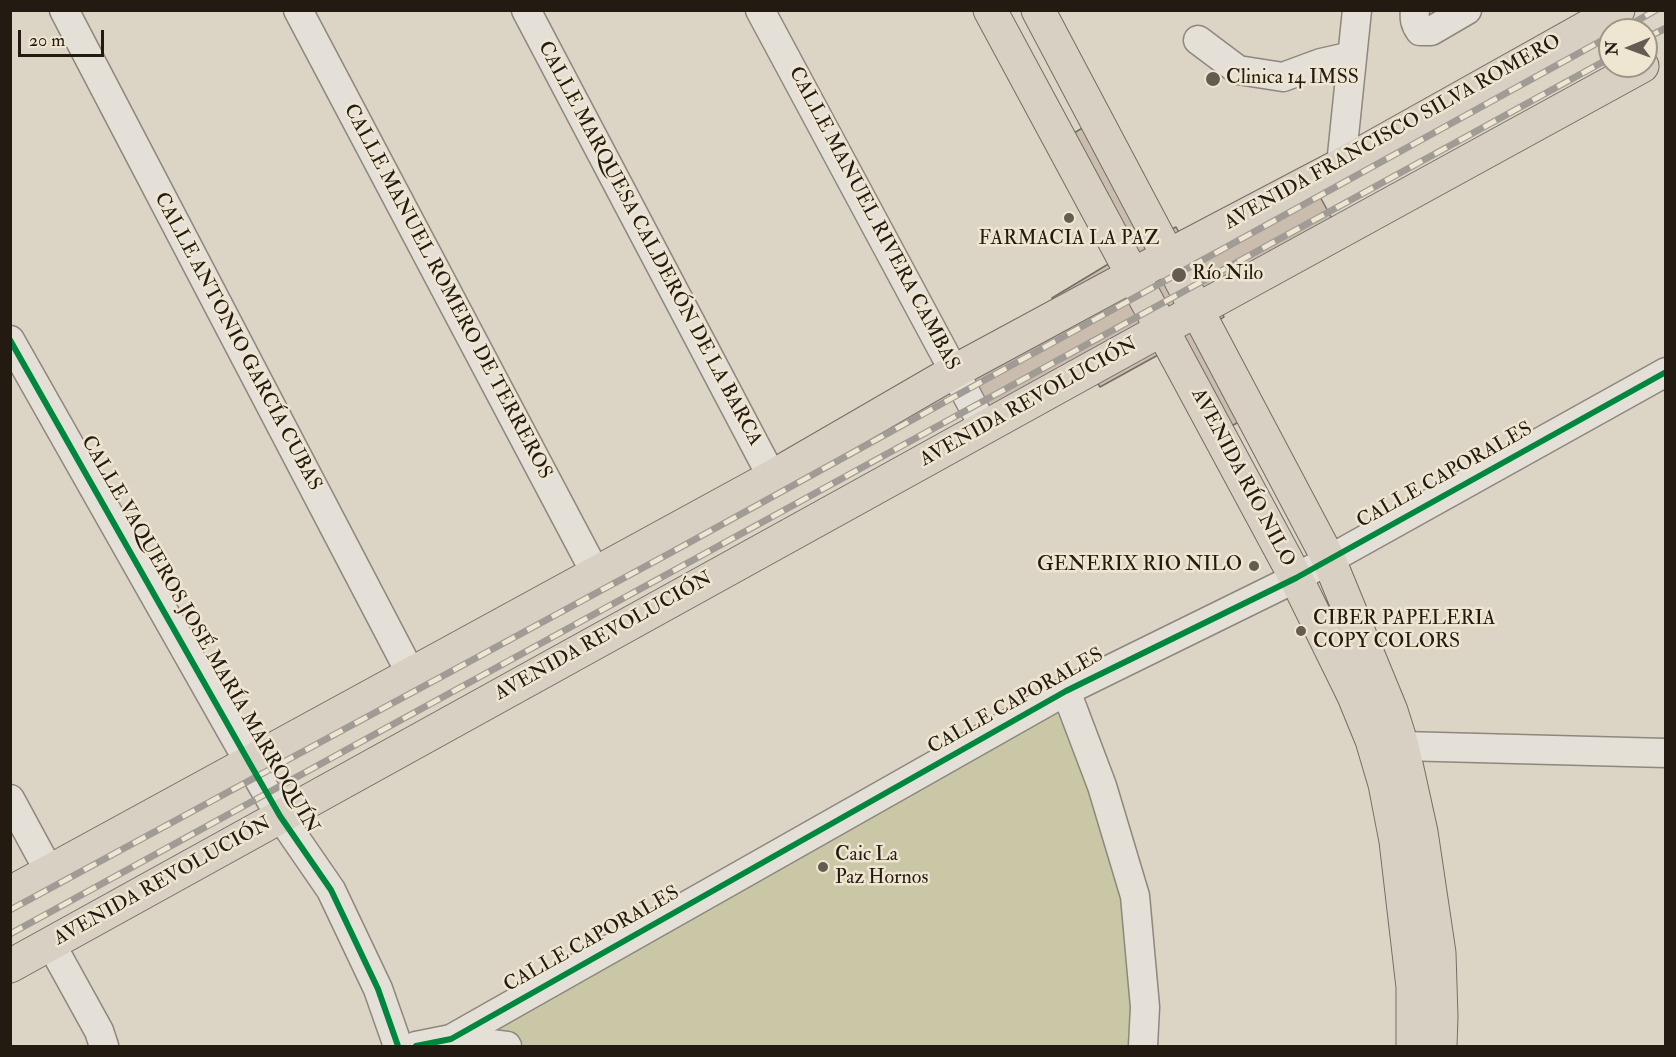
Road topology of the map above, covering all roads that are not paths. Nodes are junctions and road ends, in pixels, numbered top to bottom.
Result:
1 (64, 10) edge
2 (298, 10) edge
3 (526, 10) edge
4 (760, 10) edge
5 (990, 10) edge
6 (1038, 10) edge
7 (1357, 10) edge
8 (1415, 10) edge
9 (1467, 10) edge
10 (1618, 10) edge
11 (1577, 21) edge
12 (1198, 40) dead end
13 (1352, 56) junction
14 (1620, 78) edge
15 (1341, 165) junction
16 (1168, 256) junction
17 (1133, 275) junction
18 (1197, 310) junction
19 (1163, 329) junction
20 (10, 340) edge
21 (955, 371) junction
22 (1665, 372) edge
23 (984, 427) junction
24 (772, 477) junction
25 (1329, 560) junction
26 (596, 574) junction
27 (1296, 578) junction
28 (411, 674) junction
29 (1065, 691) junction
30 (1402, 746) junction
31 (1665, 753) edge
32 (249, 762) junction
33 (10, 799) edge
34 (280, 816) junction
35 (49, 872) junction
36 (10, 893) edge
37 (51, 944) junction
38 (10, 966) edge
39 (451, 1039) junction
40 (104, 1047) edge
41 (398, 1047) edge
42 (416, 1047) edge
43 (507, 1047) edge
44 (1143, 1047) edge
45 (1413, 1047) edge
46 (1440, 1047) edge

1 - 28 street, CALLE ANTONIO GARCÍA CUBAS
2 - 26 street, CALLE MANUEL ROMERO DE TERREROS
3 - 24 street, CALLE MARQUESA CALDERÓN DE LA BARCA
4 - 21 street, CALLE MANUEL RIVERA CAMBAS
5 - 17 main road, AVENIDA RÍO NILO
6 - 16 main road, AVENIDA RÍO NILO
7 - 13 street
8 - 9 street
10 - 11 main road, AVENIDA FRANCISCO SILVA ROMERO
11 - 15 main road, AVENIDA FRANCISCO SILVA ROMERO
12 - 13 street
13 - 15 street
14 - 18 main road
15 - 16 main road, AVENIDA FRANCISCO SILVA ROMERO
16 - 17 main road
16 - 18 main road, AVENIDA RÍO NILO
17 - 19 main road, AVENIDA RÍO NILO
17 - 21 main road
18 - 19 main road, AVENIDA REVOLUCIÓN
18 - 25 main road, AVENIDA RÍO NILO
19 - 23 main road, AVENIDA REVOLUCIÓN
19 - 27 main road, AVENIDA RÍO NILO
20 - 32 street, CALLE VAQUEROS JOSÉ MARÍA MARROQUÍN
21 - 23 street, CALLE MANUEL RIVERA CAMBAS
21 - 24 main road
22 - 25 street, CALLE CAPORALES
23 - 34 main road, AVENIDA REVOLUCIÓN
24 - 26 main road
25 - 27 street, CALLE CAPORALES
25 - 30 main road, AVENIDA RÍO NILO
26 - 28 main road
27 - 29 street, CALLE CAPORALES
27 - 45 main road, AVENIDA RÍO NILO
28 - 32 main road
29 - 39 street, CALLE CAPORALES
29 - 44 street
30 - 31 street
30 - 46 main road, AVENIDA RÍO NILO
32 - 34 street, CALLE VAQUEROS JOSÉ MARÍA MARROQUÍN
32 - 35 main road
33 - 35 street
34 - 37 main road, AVENIDA REVOLUCIÓN
34 - 41 street, CALLE VAQUEROS JOSÉ MARÍA MARROQUÍN
35 - 36 main road
37 - 38 main road, AVENIDA REVOLUCIÓN
37 - 40 street
39 - 42 street, CALLE CAPORALES
39 - 43 street

